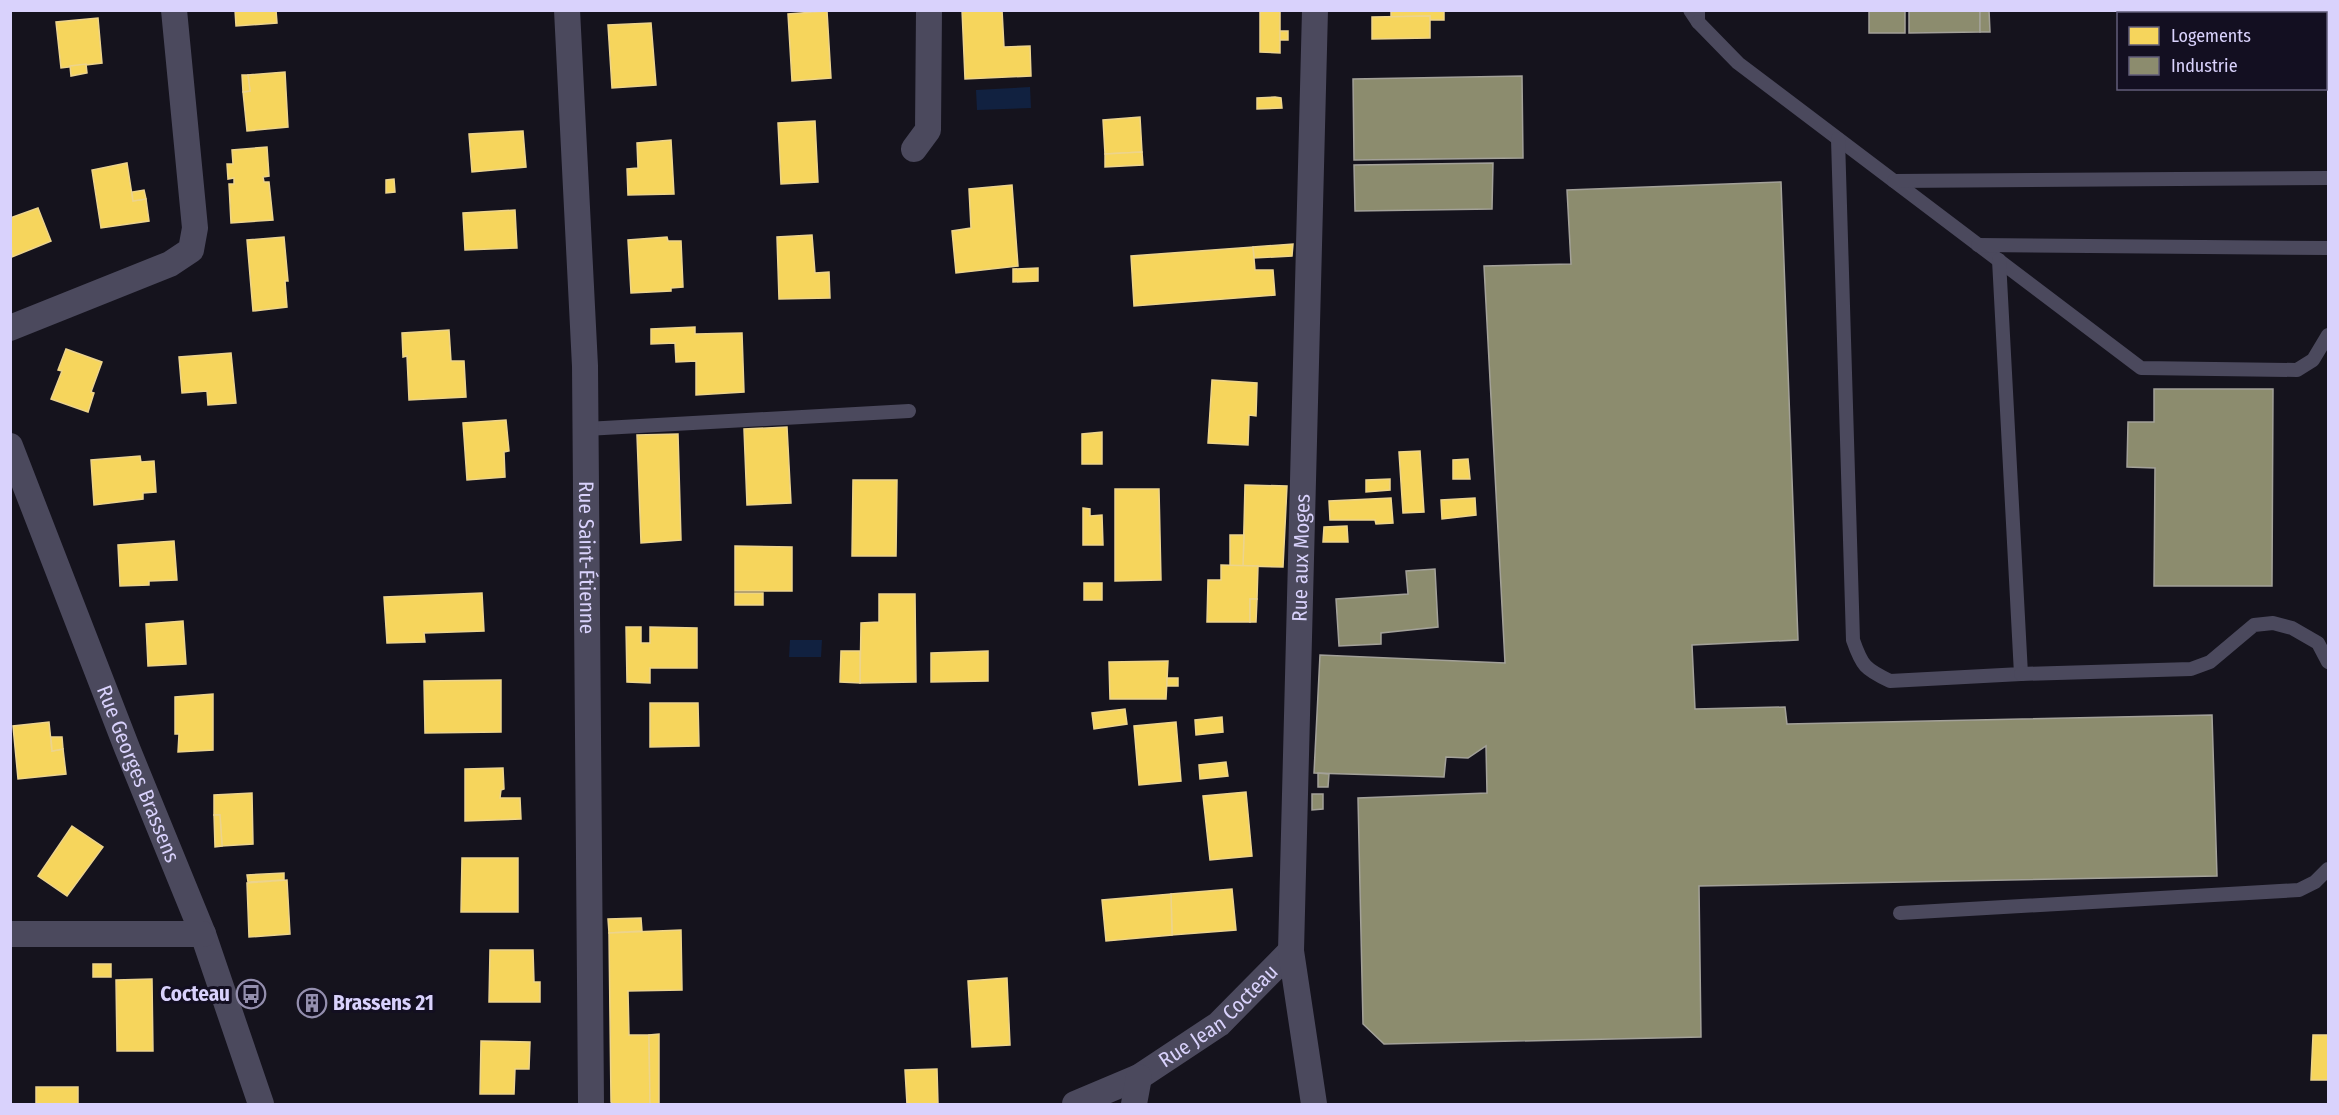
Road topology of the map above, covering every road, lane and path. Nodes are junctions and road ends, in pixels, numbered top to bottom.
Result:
1 (174, 10) edge
2 (567, 10) edge
3 (928, 10) edge
4 (1315, 10) edge
5 (1695, 14) edge
6 (1838, 139) junction
7 (914, 149) dead end
8 (2328, 178) edge
9 (1894, 181) junction
10 (1978, 245) junction
11 (2328, 248) edge
12 (1999, 261) junction
13 (10, 328) edge
14 (2328, 335) edge
15 (909, 411) dead end
16 (586, 429) junction
17 (10, 446) edge
18 (2328, 663) edge
19 (2021, 674) junction
20 (2328, 869) edge
21 (1900, 913) dead end
22 (10, 934) edge
23 (203, 934) junction
24 (1291, 951) junction
25 (1139, 1077) junction
26 (261, 1104) edge
27 (591, 1104) edge
28 (1075, 1104) edge
29 (1134, 1104) edge
30 (1314, 1104) edge

1 - 13 street
2 - 16 street, Rue Saint-Étienne
3 - 7 street
4 - 24 street, Rue aux Moges
5 - 6 lane
6 - 9 lane
6 - 19 lane
8 - 9 lane
9 - 10 lane
10 - 11 lane
10 - 12 lane
12 - 14 lane
12 - 19 lane
15 - 16 lane
16 - 27 street, Rue Saint-Étienne
17 - 23 street, Rue Georges Brassens
18 - 19 lane
20 - 21 lane
22 - 23 street
23 - 26 street, Rue Georges Brassens
24 - 25 street, Rue Jean Cocteau
24 - 30 street, Rue aux Moges
25 - 28 street, Rue Jean Cocteau
25 - 29 street, Rue Jean Cocteau

